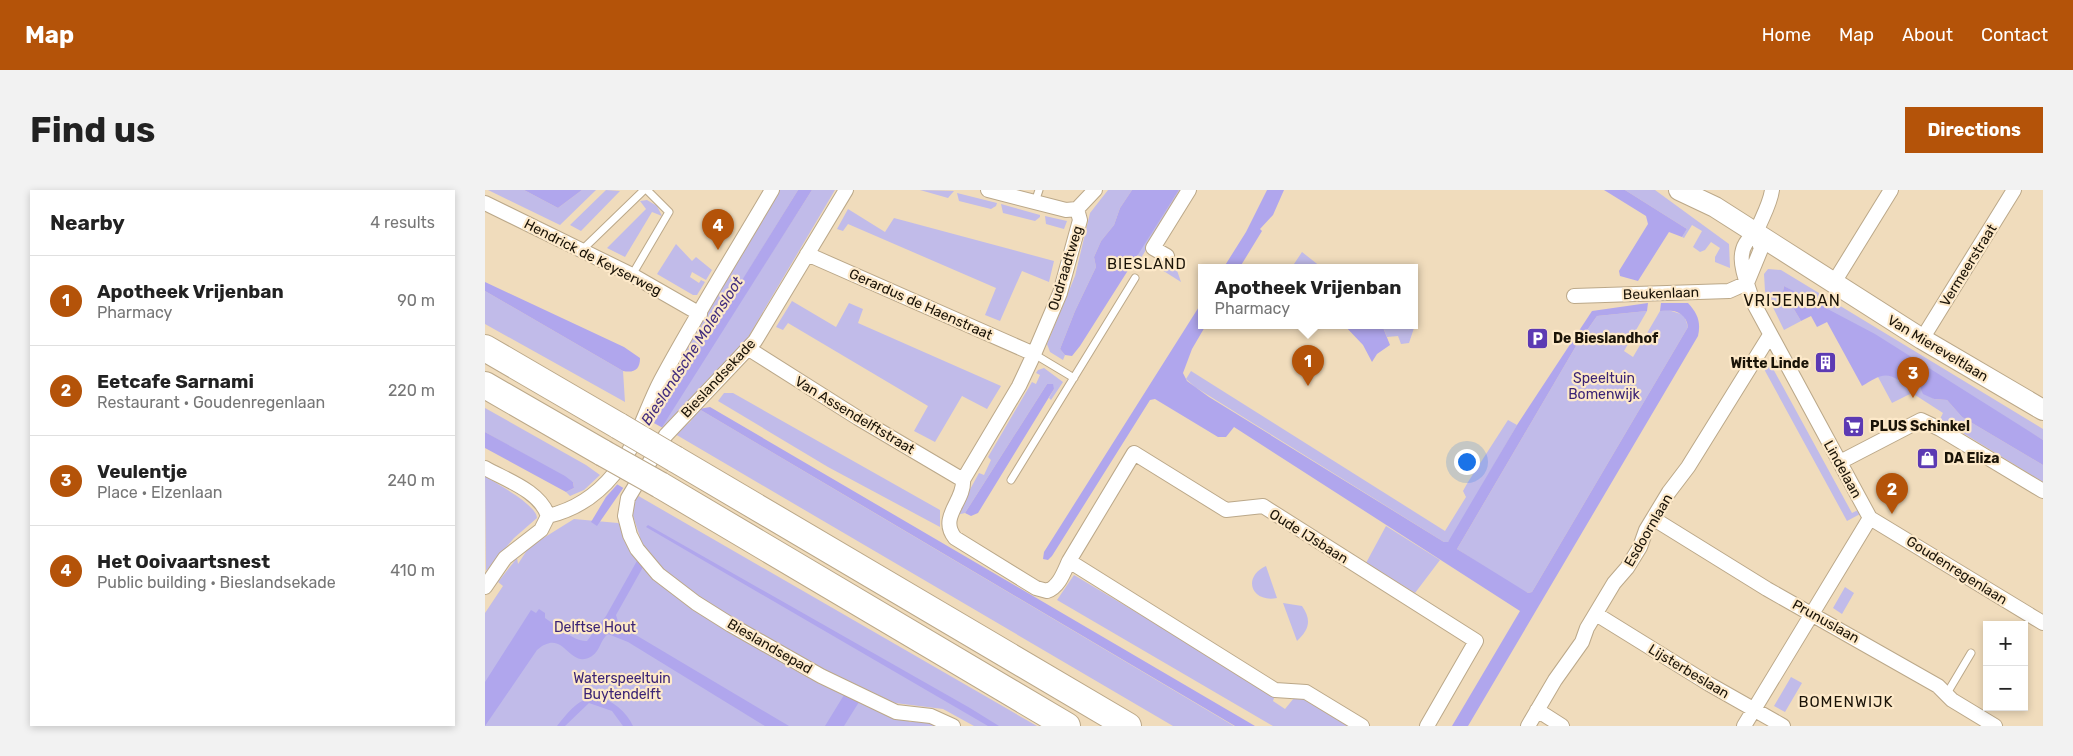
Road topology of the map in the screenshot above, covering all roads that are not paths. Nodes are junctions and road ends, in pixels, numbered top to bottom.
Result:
1 (646, 190) edge
2 (772, 190) edge
3 (846, 190) edge
4 (988, 190) edge
5 (1095, 190) edge
6 (1189, 190) edge
7 (1679, 190) edge
8 (1772, 190) edge
9 (1891, 190) edge
10 (2014, 190) edge
11 (1037, 196) edge
12 (485, 203) edge
13 (1077, 210) junction
14 (1755, 241) junction
15 (582, 250) junction
16 (807, 254) junction
17 (1167, 256) dead end
18 (631, 275) junction
19 (1135, 278) dead end
20 (1747, 283) junction
21 (1833, 284) junction
22 (1574, 296) dead end
23 (700, 314) junction
24 (1770, 335) junction
25 (1922, 339) junction
26 (489, 349) edge
27 (749, 349) junction
28 (1034, 354) junction
29 (1074, 378) junction
30 (485, 385) edge
31 (2043, 410) edge
32 (1840, 462) junction
33 (485, 468) edge
34 (963, 480) junction
35 (1011, 480) dead end
36 (2043, 492) edge
37 (548, 516) junction
38 (625, 516) joint
39 (1870, 518) junction
40 (1654, 519) junction
41 (1069, 561) junction
42 (485, 587) edge
43 (1596, 614) junction
44 (1812, 614) junction
45 (2043, 623) edge
46 (1971, 653) dead end
47 (1946, 695) junction
48 (1537, 710) junction
49 (1754, 710) junction
50 (953, 726) edge
51 (1067, 726) edge
52 (1128, 726) edge
53 (1362, 726) edge
54 (1427, 726) edge
55 (1528, 726) edge
56 (1563, 726) edge
57 (1744, 726) edge
58 (1783, 726) edge
59 (1995, 726) edge

1 - 15 lane
1 - 18 lane
2 - 23 street
3 - 16 street, Bieslandsekade
4 - 11 street
5 - 13 street
6 - 17 street
7 - 14 main road, Van Miereveltlaan
8 - 14 street, Lindelaan
9 - 21 street
10 - 25 street, Vermeerstraat
11 - 13 street
12 - 15 street, Hendrick de Keyserweg
13 - 28 street, Oudraadtweg
14 - 20 street, Lindelaan
14 - 21 main road, Van Miereveltlaan
15 - 18 street, Hendrick de Keyserweg
16 - 27 street, Bieslandsekade
16 - 28 street, Gerardus de Haenstraat
18 - 23 street, Hendrick de Keyserweg
19 - 29 lane
20 - 22 street, Beukenlaan
20 - 24 street, Lindelaan
21 - 25 main road, Van Miereveltlaan
23 - 37 street
24 - 32 street, Lindelaan
24 - 40 street, Esdoornlaan
25 - 31 main road, Van Miereveltlaan
26 - 52 highway, bridge
27 - 34 street, Van Assendelftstraat
27 - 38 street, Bieslandsekade
28 - 29 lane
28 - 34 street, Oudraadtweg
29 - 35 lane
30 - 51 highway, bridge
32 - 36 street
32 - 39 street, Lindelaan
33 - 37 street
34 - 41 street, Oude IJsbaan
37 - 42 street
38 - 50 street, Bieslandsepad
39 - 44 street
39 - 45 street, Goudenregenlaan
40 - 43 street, Esdoornlaan
40 - 44 street, Prunuslaan
41 - 53 street
41 - 54 street, Oude IJsbaan
43 - 48 street, Esdoornlaan
43 - 49 street, Lijsterbeslaan
44 - 47 street, Prunuslaan
44 - 49 street
46 - 47 lane
47 - 59 street, Prunuslaan
48 - 55 street, Esdoornlaan
48 - 56 street
49 - 57 street
49 - 58 street, Lijsterbeslaan

